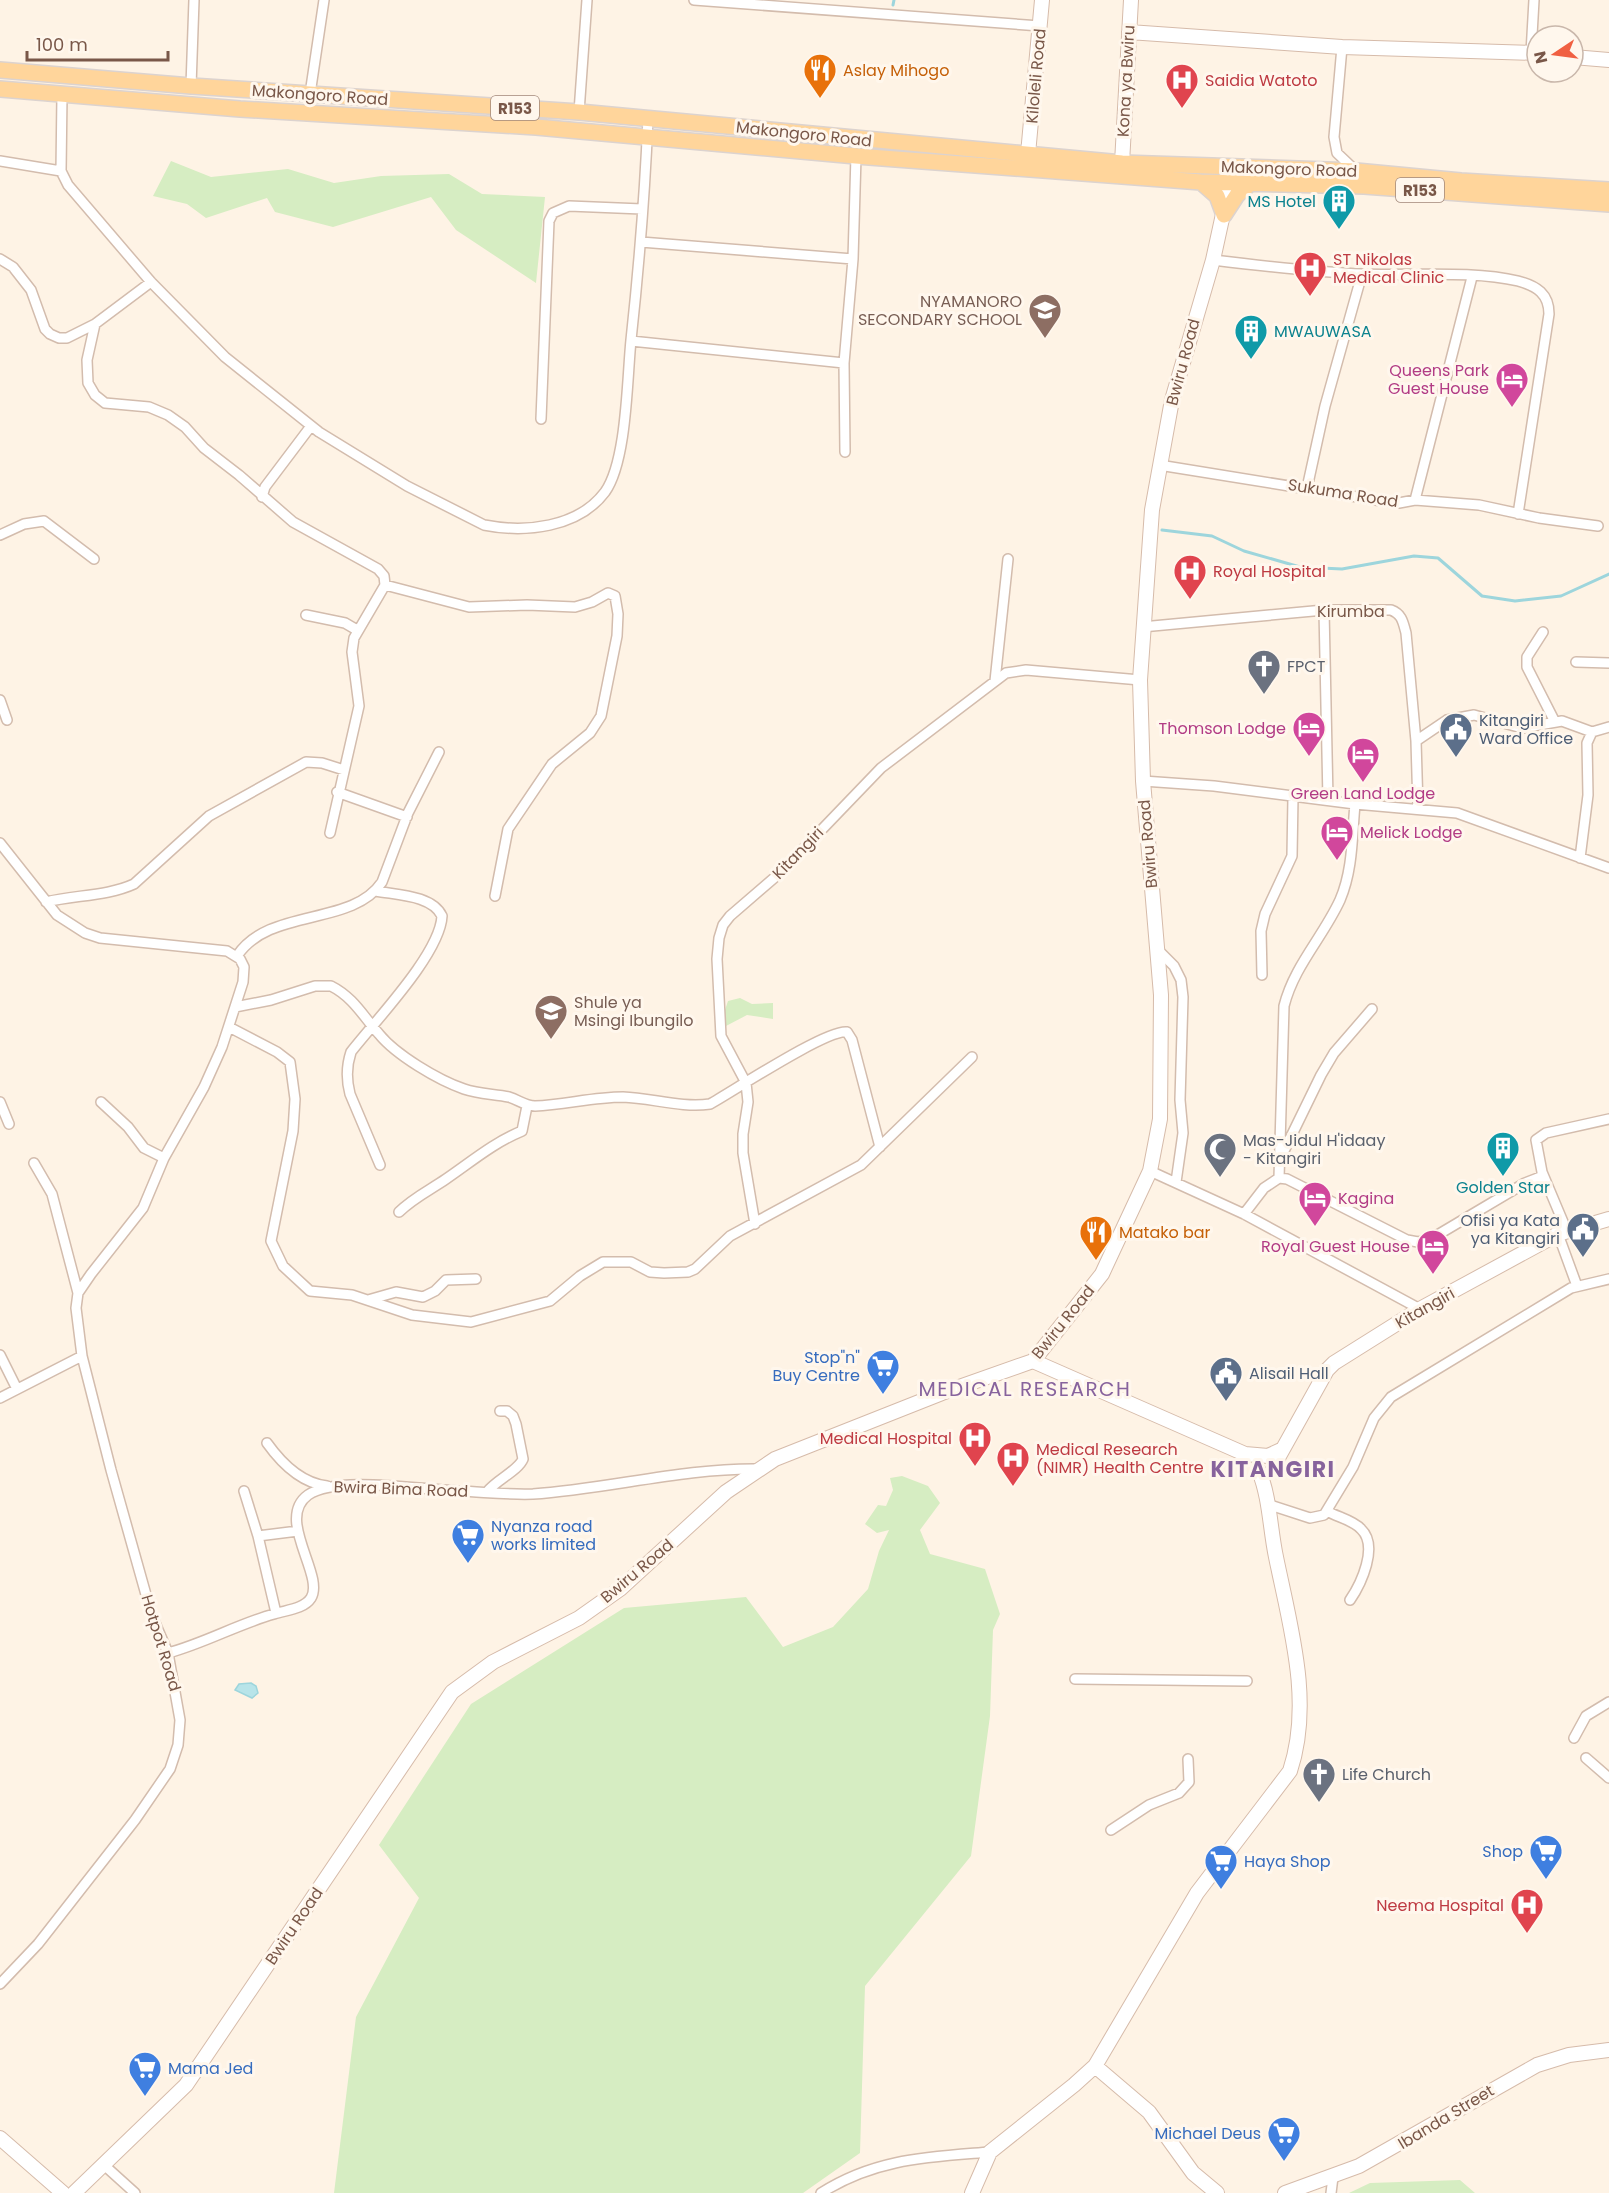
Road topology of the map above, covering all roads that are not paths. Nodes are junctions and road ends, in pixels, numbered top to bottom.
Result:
1 (194, 0) edge
2 (324, 0) edge
3 (587, 0) edge
4 (694, 0) edge
5 (1042, 0) edge
6 (1131, 0) edge
7 (1534, 0) edge
8 (1534, 24) edge
9 (1040, 26) junction
10 (1129, 32) junction
11 (1342, 47) junction
12 (1525, 53) edge
13 (1585, 58) edge
14 (1609, 60) edge
15 (0, 70) edge
16 (191, 86) junction
17 (0, 89) edge
18 (310, 94) junction
19 (62, 95) junction
20 (579, 112) junction
21 (648, 118) junction
22 (647, 136) junction
23 (1029, 152) junction
24 (856, 156) junction
25 (0, 161) edge
26 (1122, 163) junction
27 (1027, 169) junction
28 (61, 171) junction
29 (1356, 171) junction
30 (1232, 175) junction
31 (1201, 182) junction
32 (1252, 182) junction
33 (1609, 190) edge
34 (1609, 204) edge
35 (642, 210) junction
36 (1224, 215) junction
37 (641, 242) junction
38 (0, 259) edge
39 (853, 259) junction
40 (1213, 260) junction
41 (1362, 274) junction
42 (1472, 277) junction
43 (151, 282) junction
44 (95, 324) junction
45 (631, 341) junction
46 (844, 363) junction
47 (541, 419) dead end
48 (311, 426) junction
49 (845, 452) dead end
50 (1159, 465) junction
51 (1307, 488) junction
52 (262, 496) junction
53 (1415, 500) junction
54 (1518, 514) junction
55 (1598, 526) dead end
56 (0, 535) edge
57 (94, 559) dead end
58 (1008, 559) dead end
59 (385, 585) junction
60 (1324, 610) junction
61 (306, 615) dead end
62 (1142, 627) junction
63 (357, 630) junction
64 (1543, 632) dead end
65 (1576, 662) dead end
66 (1609, 663) edge
67 (1140, 680) junction
68 (995, 681) junction
69 (0, 700) edge
70 (7, 720) dead end
71 (1556, 722) junction
72 (1609, 727) edge
73 (1592, 732) junction
74 (1416, 741) junction
75 (439, 752) dead end
76 (344, 770) junction
77 (1143, 782) junction
78 (337, 792) junction
79 (1293, 797) junction
80 (1328, 800) junction
81 (1355, 804) junction
82 (1418, 808) junction
83 (407, 817) junction
84 (330, 833) dead end
85 (0, 843) edge
86 (1580, 858) junction
87 (1609, 868) edge
88 (376, 891) junction
89 (495, 896) dead end
90 (46, 902) junction
91 (1159, 951) junction
92 (237, 956) junction
93 (1262, 975) dead end
94 (235, 1007) junction
95 (1372, 1009) dead end
96 (372, 1025) junction
97 (229, 1027) junction
98 (972, 1057) dead end
99 (746, 1083) junction
100 (0, 1102) edge
101 (101, 1102) dead end
102 (527, 1106) junction
103 (1609, 1119) edge
104 (9, 1124) dead end
105 (880, 1147) junction
106 (165, 1158) junction
107 (1280, 1160) junction
108 (34, 1163) dead end
109 (380, 1165) dead end
110 (1150, 1171) junction
111 (1544, 1176) junction
112 (1279, 1178) junction
113 (1176, 1182) junction
114 (399, 1212) dead end
115 (1244, 1214) junction
116 (1609, 1219) edge
117 (755, 1224) junction
118 (1562, 1232) junction
119 (476, 1279) dead end
120 (1609, 1280) edge
121 (1577, 1286) junction
122 (78, 1293) junction
123 (368, 1300) junction
124 (1420, 1309) junction
125 (0, 1355) edge
126 (82, 1356) junction
127 (1033, 1361) junction
128 (17, 1389) junction
129 (0, 1398) edge
130 (500, 1412) dead end
131 (267, 1443) dead end
132 (1264, 1468) junction
133 (758, 1469) junction
134 (327, 1486) junction
135 (244, 1491) dead end
136 (487, 1492) junction
137 (1267, 1504) junction
138 (1327, 1511) junction
139 (298, 1531) junction
140 (258, 1536) junction
141 (1350, 1600) dead end
142 (276, 1613) junction
143 (168, 1653) junction
144 (1074, 1679) dead end
145 (1247, 1681) dead end
146 (1609, 1702) edge
147 (1574, 1738) dead end
148 (1586, 1758) dead end
149 (1188, 1759) dead end
150 (1609, 1778) edge
151 (1111, 1830) dead end
152 (0, 1984) edge
153 (1609, 2050) edge
154 (1095, 2066) junction
155 (0, 2138) edge
156 (990, 2152) junction
157 (104, 2165) junction
158 (1333, 2177) junction
159 (63, 2193) edge
160 (74, 2193) edge
161 (135, 2193) edge
162 (821, 2193) edge
163 (972, 2193) edge
164 (1217, 2193) edge
165 (1285, 2193) edge
166 (1331, 2193) edge

1 - 16 street
2 - 18 street
3 - 20 street
4 - 9 street
5 - 9 main road, Kiloleli Road
6 - 10 main road, Kona ya Bwiru
7 - 8 street
9 - 23 main road, Kiloleli Road
10 - 11 main road
10 - 26 main road, Kona ya Bwiru
11 - 12 main road
11 - 29 street
13 - 14 main road
15 - 16 main road, Makongoro Road / R153
16 - 18 main road, Makongoro Road / R153
17 - 19 main road, Makongoro Road / R153
18 - 20 main road, Makongoro Road / R153
19 - 22 main road, Makongoro Road / R153
19 - 28 street
20 - 21 main road, Makongoro Road / R153
21 - 22 street
21 - 23 main road, Makongoro Road / R153
22 - 24 main road, Makongoro Road / R153
22 - 35 street
23 - 26 main road, Makongoro Road / R153
23 - 27 main road, Kiloleli Road
24 - 27 main road, Makongoro Road / R153
24 - 39 street
25 - 28 street
26 - 30 main road, Makongoro Road / R153
27 - 31 main road, Makongoro Road / R153
28 - 43 street
29 - 30 main road, Makongoro Road / R153
29 - 33 main road, Makongoro Road / R153
30 - 31 main road, Makongoro Road / R153
30 - 32 main road, Makongoro Road / R153
30 - 36 main road, Bwiru Road
31 - 36 main road
32 - 34 main road, Makongoro Road / R153
32 - 36 main road
35 - 37 street
35 - 47 street
36 - 40 main road, Bwiru Road
37 - 39 street
37 - 45 street
38 - 44 street
39 - 46 street
40 - 41 street
40 - 50 main road, Bwiru Road
41 - 42 street
41 - 51 street
42 - 53 street
42 - 54 street
43 - 44 street
43 - 48 street
44 - 52 street
45 - 46 street
45 - 48 street
46 - 49 street
48 - 52 street
50 - 51 street, Sukuma Road
50 - 62 main road, Bwiru Road
51 - 53 street, Sukuma Road
52 - 59 street
53 - 54 street, Sukuma Road
54 - 55 street, Sukuma Road
56 - 57 street
58 - 68 street
59 - 63 street
59 - 89 street
60 - 62 street, Kirumba
60 - 74 street, Kirumba
60 - 80 street
61 - 63 street
62 - 67 main road, Bwiru Road
63 - 76 street
64 - 71 street
65 - 66 street
67 - 68 street, Kitangiri
67 - 77 main road, Bwiru Road
68 - 99 street, Kitangiri
69 - 70 street
71 - 73 street
71 - 74 street
72 - 73 street
73 - 86 street
74 - 82 street, Kirumba
75 - 83 street
76 - 78 street
76 - 90 street
77 - 79 street
77 - 91 main road, Bwiru Road
78 - 83 street
78 - 84 street
79 - 80 street
79 - 93 street
80 - 81 street
81 - 82 street
81 - 107 street
82 - 86 street
83 - 88 street
85 - 90 street
86 - 87 street
88 - 92 street
88 - 96 street
90 - 92 street
91 - 110 main road, Bwiru Road
91 - 113 street
92 - 94 street
94 - 96 street
94 - 97 street
95 - 107 street
96 - 102 street
96 - 109 street
97 - 106 street
97 - 123 street
98 - 105 street
99 - 102 street
99 - 105 street
99 - 117 street
100 - 104 street
101 - 106 street
102 - 114 street
103 - 111 street
105 - 117 street
106 - 122 street
107 - 112 street
108 - 122 street, Hotpot Road
110 - 113 street
110 - 127 main road, Bwiru Road
111 - 112 street
111 - 118 street
112 - 115 street
113 - 115 street
115 - 124 street
116 - 118 main road, Kitangiri
117 - 123 street
118 - 121 street
118 - 124 main road, Kitangiri
119 - 123 street
120 - 121 street
121 - 138 street
122 - 126 street, Hotpot Road
124 - 132 main road, Kitangiri
125 - 128 street
126 - 128 street
126 - 143 street, Hotpot Road
127 - 132 main road
127 - 133 main road, Bwiru Road
128 - 129 street
130 - 136 street
131 - 134 street
132 - 137 main road
133 - 136 street, Bwira Bima Road
133 - 157 main road, Bwiru Road
134 - 136 street, Bwira Bima Road
134 - 139 street, Bwira Bima Road
135 - 140 street
137 - 138 street
137 - 154 main road
138 - 141 street
139 - 140 street
139 - 142 street, Bwira Bima Road
140 - 142 street
142 - 143 street, Bwira Bima Road
143 - 152 street, Hotpot Road
144 - 145 street
146 - 147 street
148 - 150 street
149 - 151 street
153 - 158 main road, Ibanda Street
154 - 156 main road
154 - 164 main road
155 - 159 main road
156 - 162 street
156 - 163 main road
157 - 160 main road, Bwiru Road
157 - 161 street
158 - 165 main road, Ibanda Street
158 - 166 street

